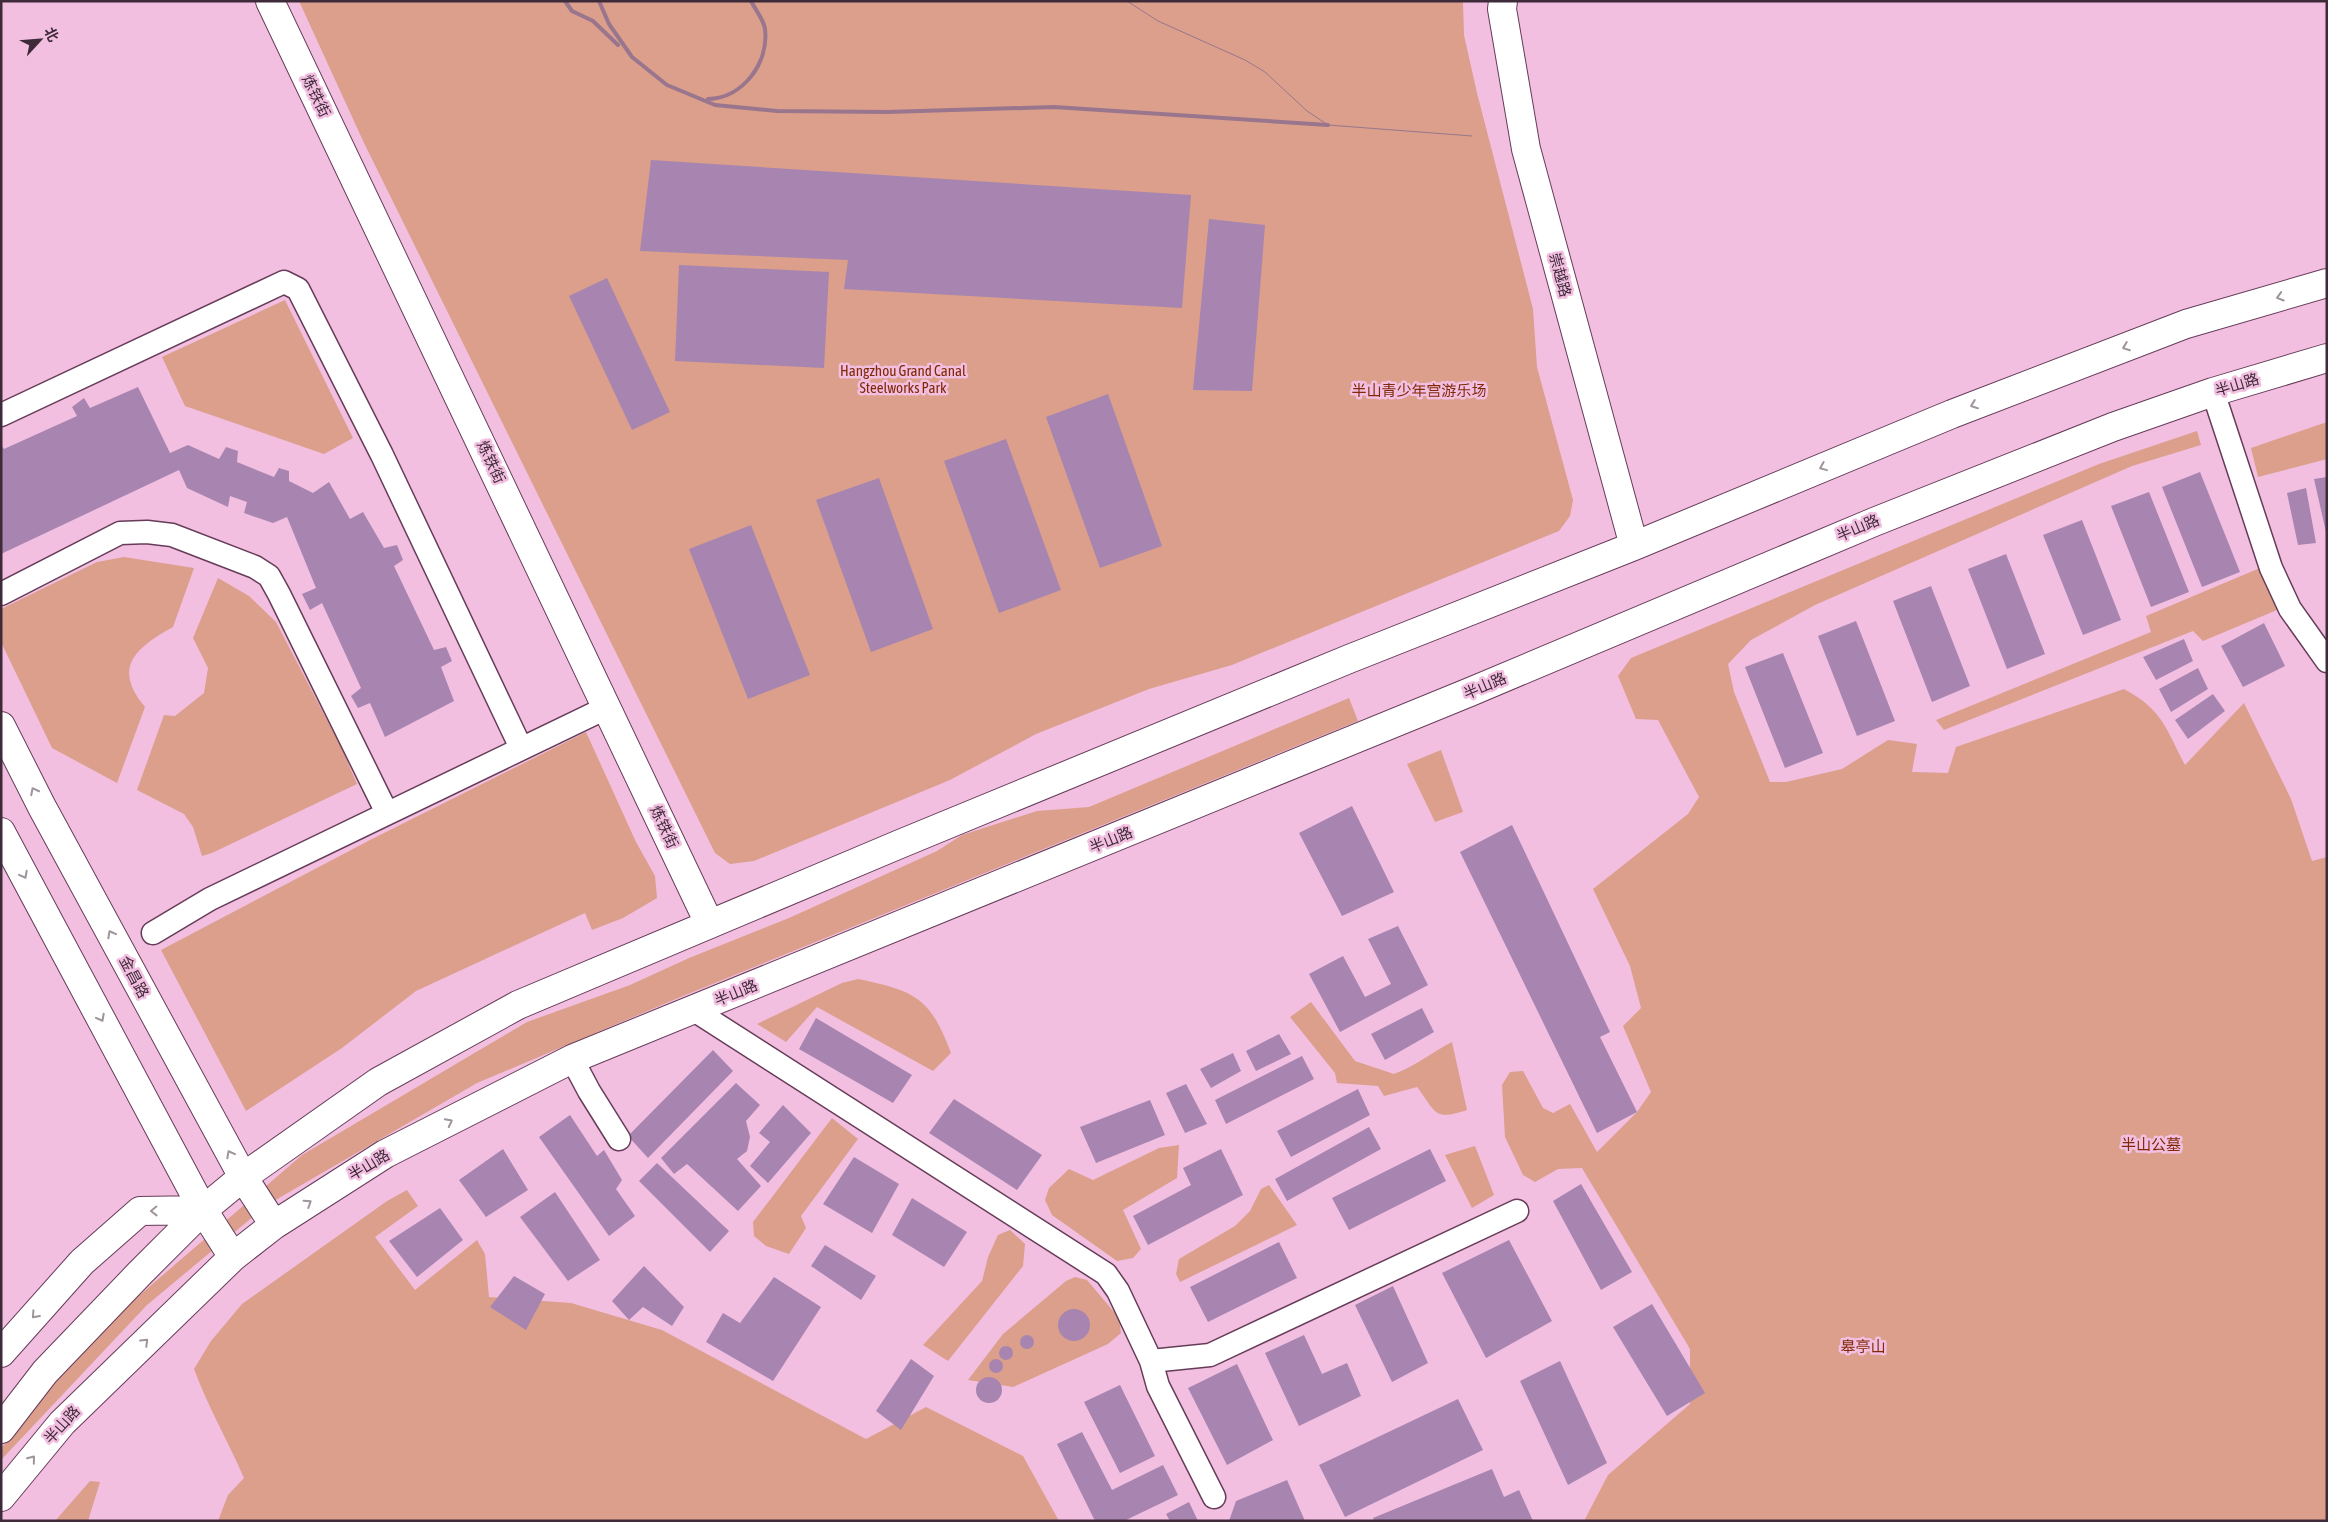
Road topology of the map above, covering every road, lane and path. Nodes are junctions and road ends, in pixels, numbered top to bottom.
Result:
1 (270, 1) edge
2 (1503, 1) edge
3 (2327, 283) edge
4 (2327, 358) edge
5 (2213, 392) junction
6 (1, 415) edge
7 (1634, 546) junction
8 (1, 594) edge
9 (2327, 661) edge
10 (608, 707) junction
11 (1, 726) edge
12 (522, 748) junction
13 (387, 813) junction
14 (1, 832) edge
15 (709, 923) junction
16 (154, 933) dead end
17 (694, 1010) junction
18 (572, 1060) junction
19 (619, 1139) dead end
20 (243, 1177) junction
21 (203, 1210) junction
22 (1517, 1211) dead end
23 (274, 1225) junction
24 (233, 1258) junction
25 (1, 1353) edge
26 (1151, 1361) junction
27 (1, 1429) edge
28 (1, 1497) edge
29 (1214, 1497) dead end

1 - 10 main road, 炼铁街
2 - 7 main road, 崇越路
3 -> 7 main road
4 - 5 main road, 半山路
5 - 9 street
5 - 17 main road, 半山路
6 - 12 street
7 - 15 main road
8 - 13 street
10 - 12 street
10 - 15 main road, 炼铁街
20 -> 11 main road, 金昌路
12 - 13 street
13 - 16 street
14 -> 21 main road
15 - 20 main road
17 - 18 main road, 半山路
17 - 26 street
18 - 19 street
23 -> 18 main road, 半山路
20 - 21 main road
20 - 23 main road, 金昌路
21 - 24 main road
21 -> 25 main road
21 - 27 main road
22 - 26 street
23 - 24 main road, 半山路
28 -> 24 main road, 半山路
26 - 29 street

